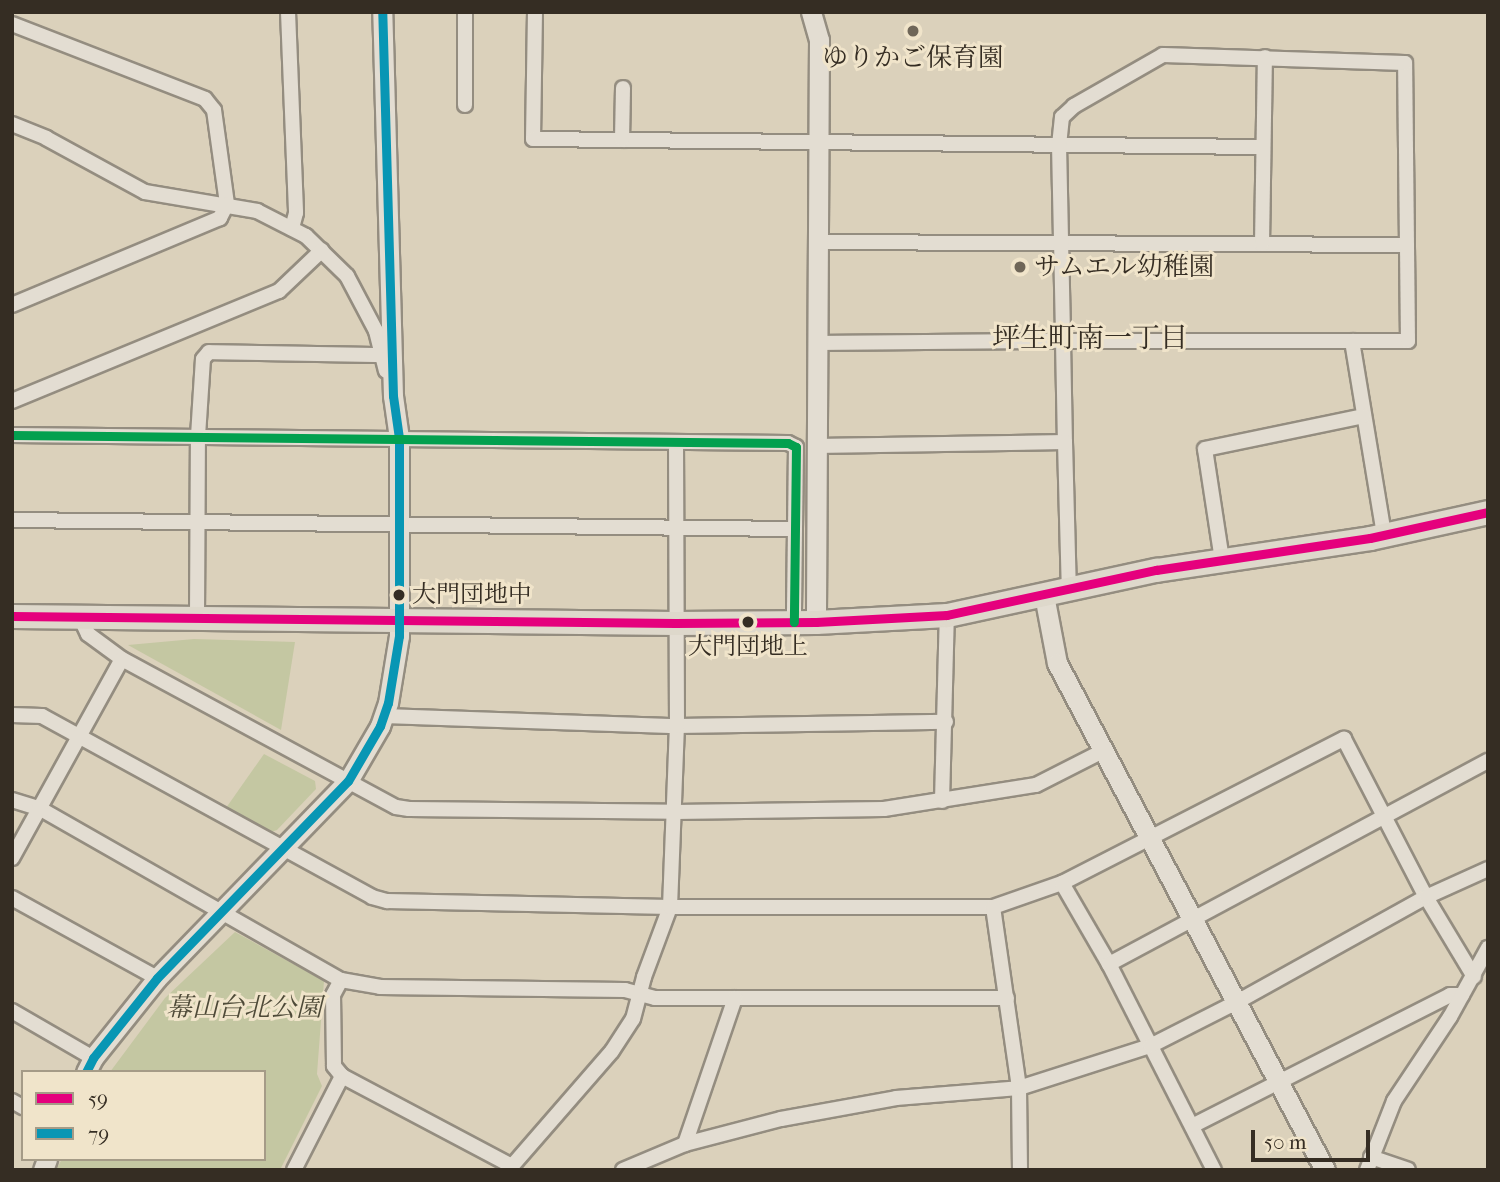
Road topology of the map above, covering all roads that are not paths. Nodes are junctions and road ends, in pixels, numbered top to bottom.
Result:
1 (288, 12) edge
2 (382, 12) edge
3 (465, 12) edge
4 (535, 12) edge
5 (811, 12) edge
6 (12, 24) edge
7 (1265, 57) junction
8 (623, 88) dead end
9 (466, 105) dead end
10 (12, 124) edge
11 (622, 140) junction
12 (818, 141) junction
13 (1059, 144) junction
14 (1263, 147) junction
15 (227, 204) junction
16 (292, 228) junction
17 (817, 242) junction
18 (1061, 242) junction
19 (1262, 244) junction
20 (1407, 245) junction
21 (322, 250) junction
22 (12, 305) edge
23 (1063, 341) junction
24 (1352, 341) junction
25 (816, 343) junction
26 (382, 355) junction
27 (393, 396) junction
28 (12, 401) edge
29 (1364, 416) junction
30 (12, 435) edge
31 (198, 436) junction
32 (398, 438) junction
33 (1065, 442) junction
34 (676, 443) junction
35 (816, 446) junction
36 (1488, 512) edge
37 (12, 520) edge
38 (197, 523) junction
39 (397, 525) junction
40 (674, 527) junction
41 (795, 529) junction
42 (1384, 535) junction
43 (1222, 560) junction
44 (1069, 590) junction
45 (1044, 595) junction
46 (947, 615) junction
47 (12, 616) edge
48 (80, 617) junction
49 (197, 617) junction
50 (398, 618) junction
51 (805, 622) junction
52 (675, 623) junction
53 (122, 659) junction
54 (12, 715) edge
55 (384, 716) junction
56 (946, 722) junction
57 (677, 726) junction
58 (79, 737) junction
59 (1103, 751) junction
60 (1488, 761) edge
61 (348, 780) junction
62 (12, 800) edge
63 (942, 802) junction
64 (39, 808) junction
65 (675, 812) junction
66 (1384, 816) junction
67 (1147, 838) junction
68 (284, 848) junction
69 (12, 858) edge
70 (1488, 869) edge
71 (1062, 883) junction
72 (1426, 897) junction
73 (12, 898) edge
74 (670, 907) junction
75 (993, 907) junction
76 (223, 911) junction
77 (1191, 921) junction
78 (1488, 948) edge
79 (1110, 964) junction
80 (1474, 977) junction
81 (156, 978) junction
82 (341, 980) junction
83 (640, 993) junction
84 (1462, 995) junction
85 (1007, 998) junction
86 (735, 999) junction
87 (1237, 1002) junction
88 (12, 1011) edge
89 (1150, 1046) junction
90 (90, 1065) edge
91 (342, 1076) junction
92 (1279, 1084) junction
93 (1020, 1088) junction
94 (1194, 1125) junction
95 (685, 1144) junction
96 (1369, 1163) edge
97 (294, 1170) edge
98 (623, 1170) edge
99 (1020, 1170) edge
100 (1214, 1170) edge
101 (1325, 1170) edge
102 (1408, 1170) edge

1 - 16 street
2 - 27 street
3 - 9 street
4 - 11 street
5 - 12 street
6 - 15 street
7 - 13 street
7 - 14 street
7 - 20 street
8 - 11 street
10 - 15 street
11 - 12 street
12 - 13 street
12 - 17 street
13 - 14 street
13 - 18 street
14 - 19 street
15 - 16 street
15 - 22 street
16 - 21 street
17 - 18 street
17 - 25 street
18 - 19 street
18 - 23 street
19 - 20 street
20 - 24 street
21 - 26 street
21 - 28 street
23 - 24 street
23 - 25 street
23 - 33 street
24 - 29 street
25 - 35 street
26 - 27 street
26 - 31 street
27 - 32 street
29 - 42 street
29 - 43 street
30 - 31 street
31 - 32 street
31 - 38 street
32 - 34 street
32 - 39 street
33 - 35 street
33 - 44 street
34 - 40 street
34 - 41 street
35 - 51 street
36 - 42 main road
37 - 38 street
38 - 39 street
38 - 49 street
39 - 40 street
39 - 50 street
40 - 41 street
40 - 52 street
41 - 51 street
42 - 43 main road
43 - 44 main road
44 - 45 main road
45 - 46 main road
45 - 59 street
46 - 51 main road
46 - 56 street
47 - 48 main road
48 - 49 main road
48 - 53 street
49 - 50 main road
50 - 52 main road
50 - 55 street
51 - 52 main road
52 - 57 street
53 - 58 street
53 - 61 street
54 - 58 street
55 - 57 street
55 - 61 street
56 - 57 street
56 - 63 street
57 - 65 street
58 - 64 street
58 - 68 street
59 - 63 street
59 - 67 street
60 - 66 street
61 - 65 street
61 - 68 street
62 - 64 street
63 - 65 street
64 - 69 street
64 - 76 street
65 - 74 street
66 - 67 street
66 - 72 street
66 - 77 street
67 - 71 street
67 - 77 street
68 - 74 street
68 - 76 street
70 - 72 street
71 - 75 street
71 - 79 street
72 - 80 street
72 - 87 street
73 - 81 street
74 - 75 street
74 - 83 street
75 - 85 street
76 - 81 street
76 - 82 street
77 - 79 street
77 - 87 street
78 - 80 street
79 - 89 street
80 - 84 street
81 - 90 street
82 - 83 street
82 - 91 street
83 - 86 street
83 - 91 street
84 - 92 street
84 - 96 street
85 - 86 street
85 - 93 street
86 - 95 street
87 - 89 street
87 - 92 street
88 - 90 street
89 - 93 street
89 - 94 street
91 - 97 street
92 - 94 street
92 - 101 street
93 - 95 street
93 - 99 street
94 - 100 street
95 - 98 street
96 - 102 street

